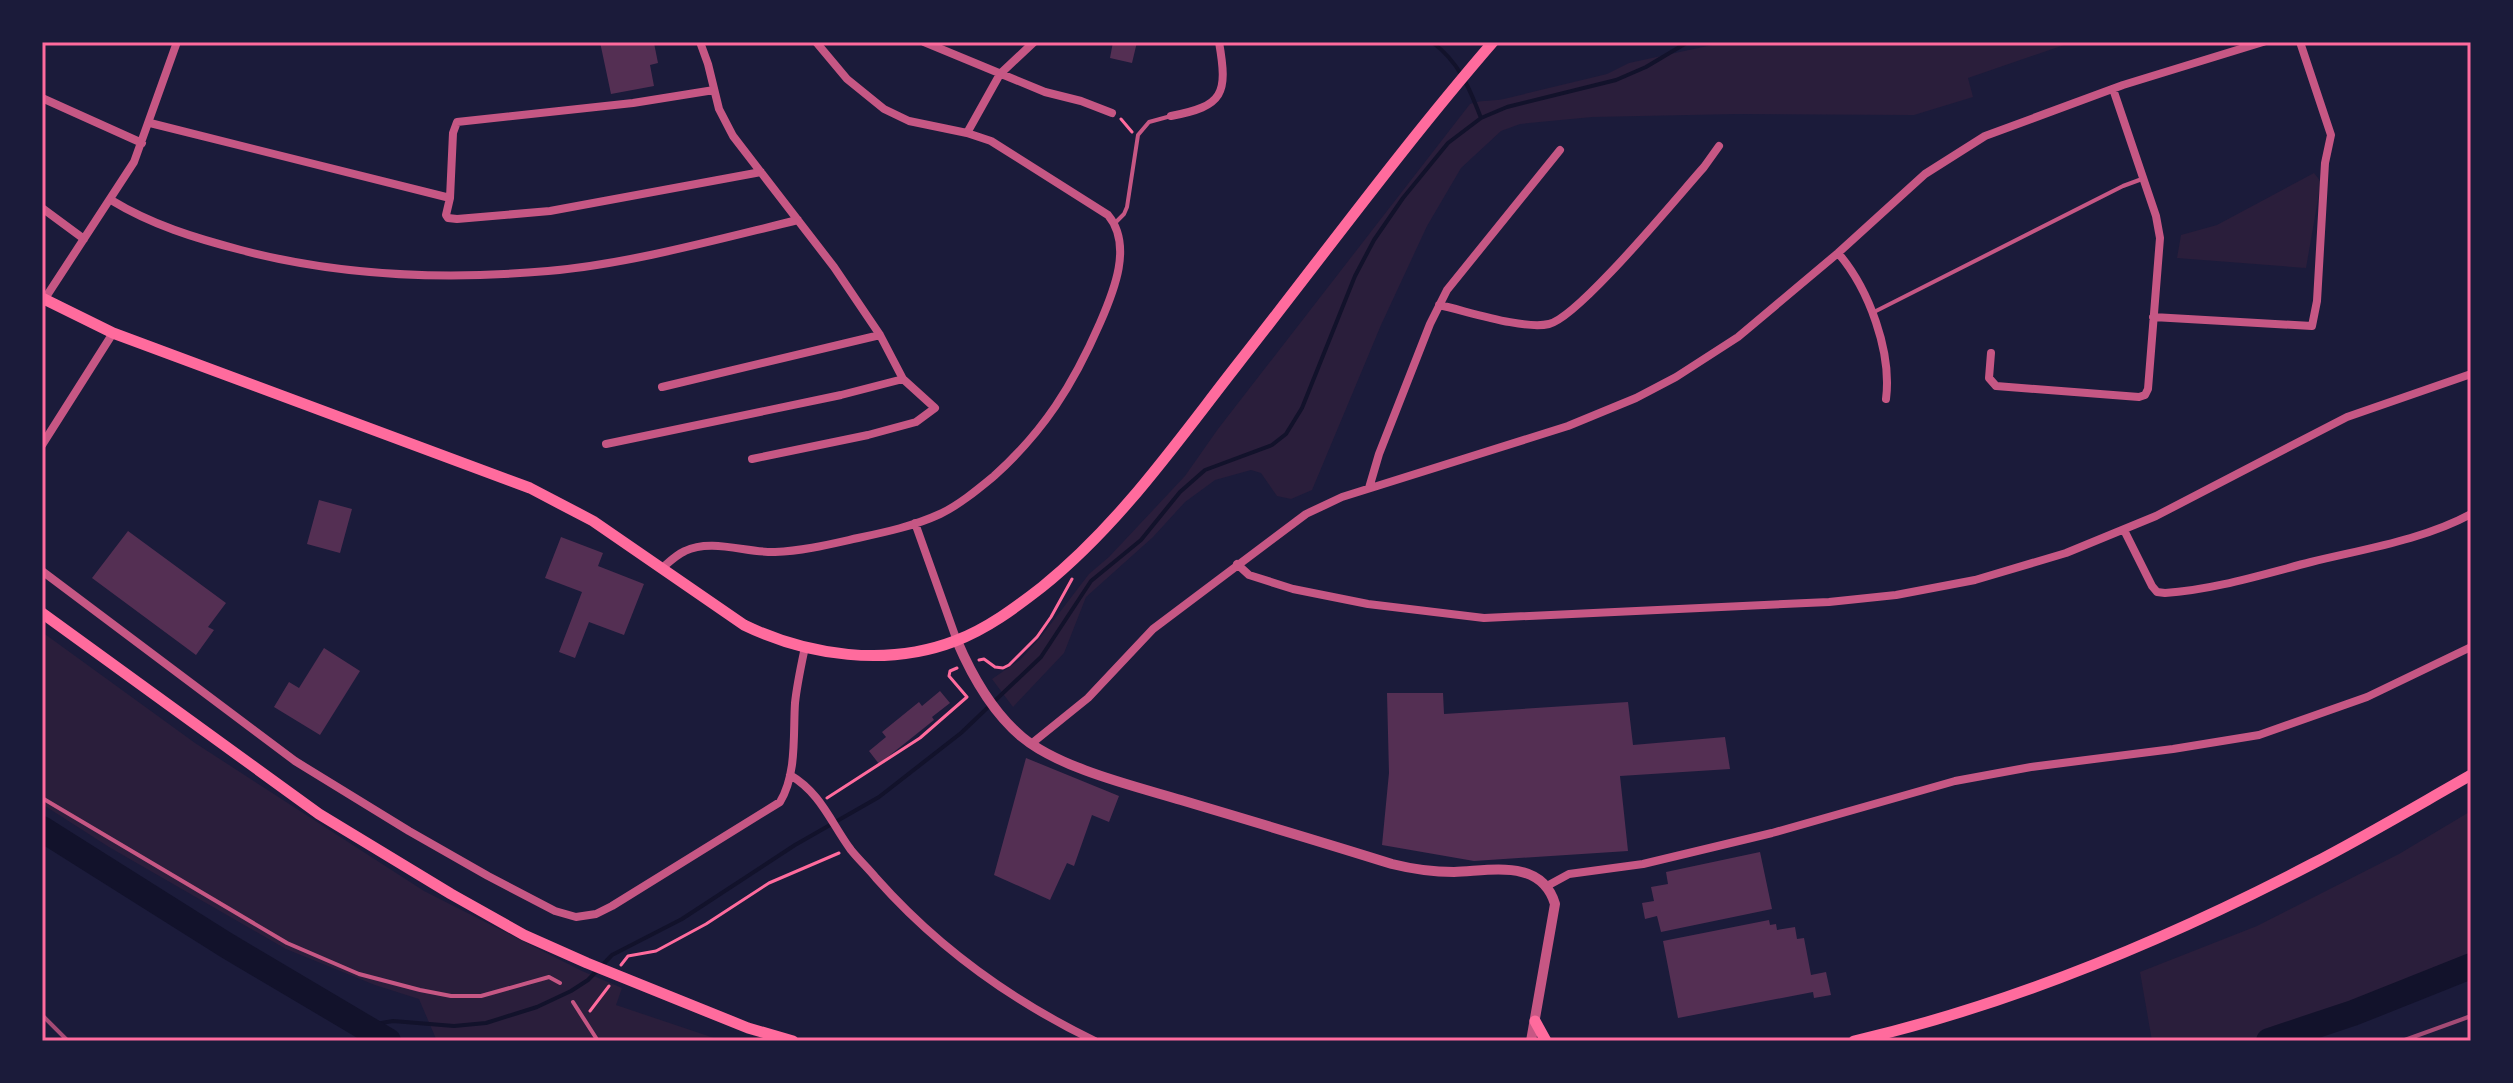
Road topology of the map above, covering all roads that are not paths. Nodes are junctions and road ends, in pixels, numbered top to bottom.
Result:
1 (177, 42) edge
2 (700, 42) edge
3 (816, 42) edge
4 (924, 42) edge
5 (1034, 42) edge
6 (1219, 42) edge
7 (1493, 42) edge
8 (2263, 42) edge
9 (2300, 42) edge
10 (1000, 74) junction
11 (2113, 89) junction
12 (714, 90) junction
13 (42, 98) edge
14 (1112, 113) road end
15 (1171, 116) joint
16 (150, 123) junction
17 (967, 133) junction
18 (142, 143) junction
19 (1719, 146) dead end
20 (1560, 150) dead end
21 (761, 172) junction
22 (2144, 178) junction
23 (450, 198) junction
24 (111, 200) junction
25 (42, 208) edge
26 (798, 220) junction
27 (1115, 223) junction
28 (84, 239) junction
29 (1838, 253) junction
30 (43, 299) edge
31 (1439, 305) junction
32 (1871, 313) junction
33 (2153, 317) junction
34 (113, 333) junction
35 (880, 335) junction
36 (1991, 353) dead end
37 (2471, 374) edge
38 (903, 379) junction
39 (662, 387) dead end
40 (1886, 399) dead end
41 (606, 444) dead end
42 (42, 445) edge
43 (752, 459) dead end
44 (1369, 488) junction
45 (2471, 514) edge
46 (915, 523) junction
47 (2124, 530) junction
48 (1237, 564) junction
49 (661, 569) junction
50 (42, 571) edge
51 (42, 613) edge
52 (957, 641) junction
53 (805, 647) junction
54 (2471, 647) edge
55 (1031, 744) junction
56 (790, 775) junction
57 (2471, 775) edge
58 (42, 798) edge
59 (1547, 886) junction
60 (560, 983) dead end
61 (573, 1002) dead end
62 (1535, 1021) junction
63 (598, 1041) edge
64 (793, 1041) edge
65 (1095, 1041) edge
66 (1531, 1041) edge
67 (1546, 1041) edge
68 (1854, 1041) edge

1 - 16 street
2 - 12 street
3 - 17 street
4 - 10 street
5 - 10 street
6 - 15 street
7 - 52 main road
8 - 11 street
9 - 33 street
10 - 14 street
10 - 17 street
11 - 22 street
11 - 29 street
12 - 21 street
12 - 23 street
13 - 18 street
15 - 27 lane
16 - 18 street
16 - 23 street
17 - 27 street
18 - 24 street
19 - 31 street
20 - 31 street
21 - 23 street
21 - 26 street
22 - 32 lane
22 - 33 street
24 - 26 street
24 - 28 street
25 - 28 street
26 - 35 street
27 - 46 street
28 - 30 street
29 - 32 street
29 - 44 street
30 - 34 main road
31 - 44 street
32 - 40 street
33 - 36 street
34 - 42 street
34 - 49 main road
35 - 38 street
35 - 39 street
37 - 47 street
38 - 41 street
38 - 43 street
44 - 48 street
45 - 47 street
46 - 49 street
46 - 52 street
47 - 48 street
48 - 55 street
49 - 53 main road
50 - 56 street
51 - 64 main road
52 - 53 main road
52 - 55 street
53 - 56 street
54 - 59 street
55 - 59 street
56 - 65 street
57 - 68 main road
58 - 60 lane
59 - 62 street
61 - 63 lane
62 - 66 street
62 - 67 main road

